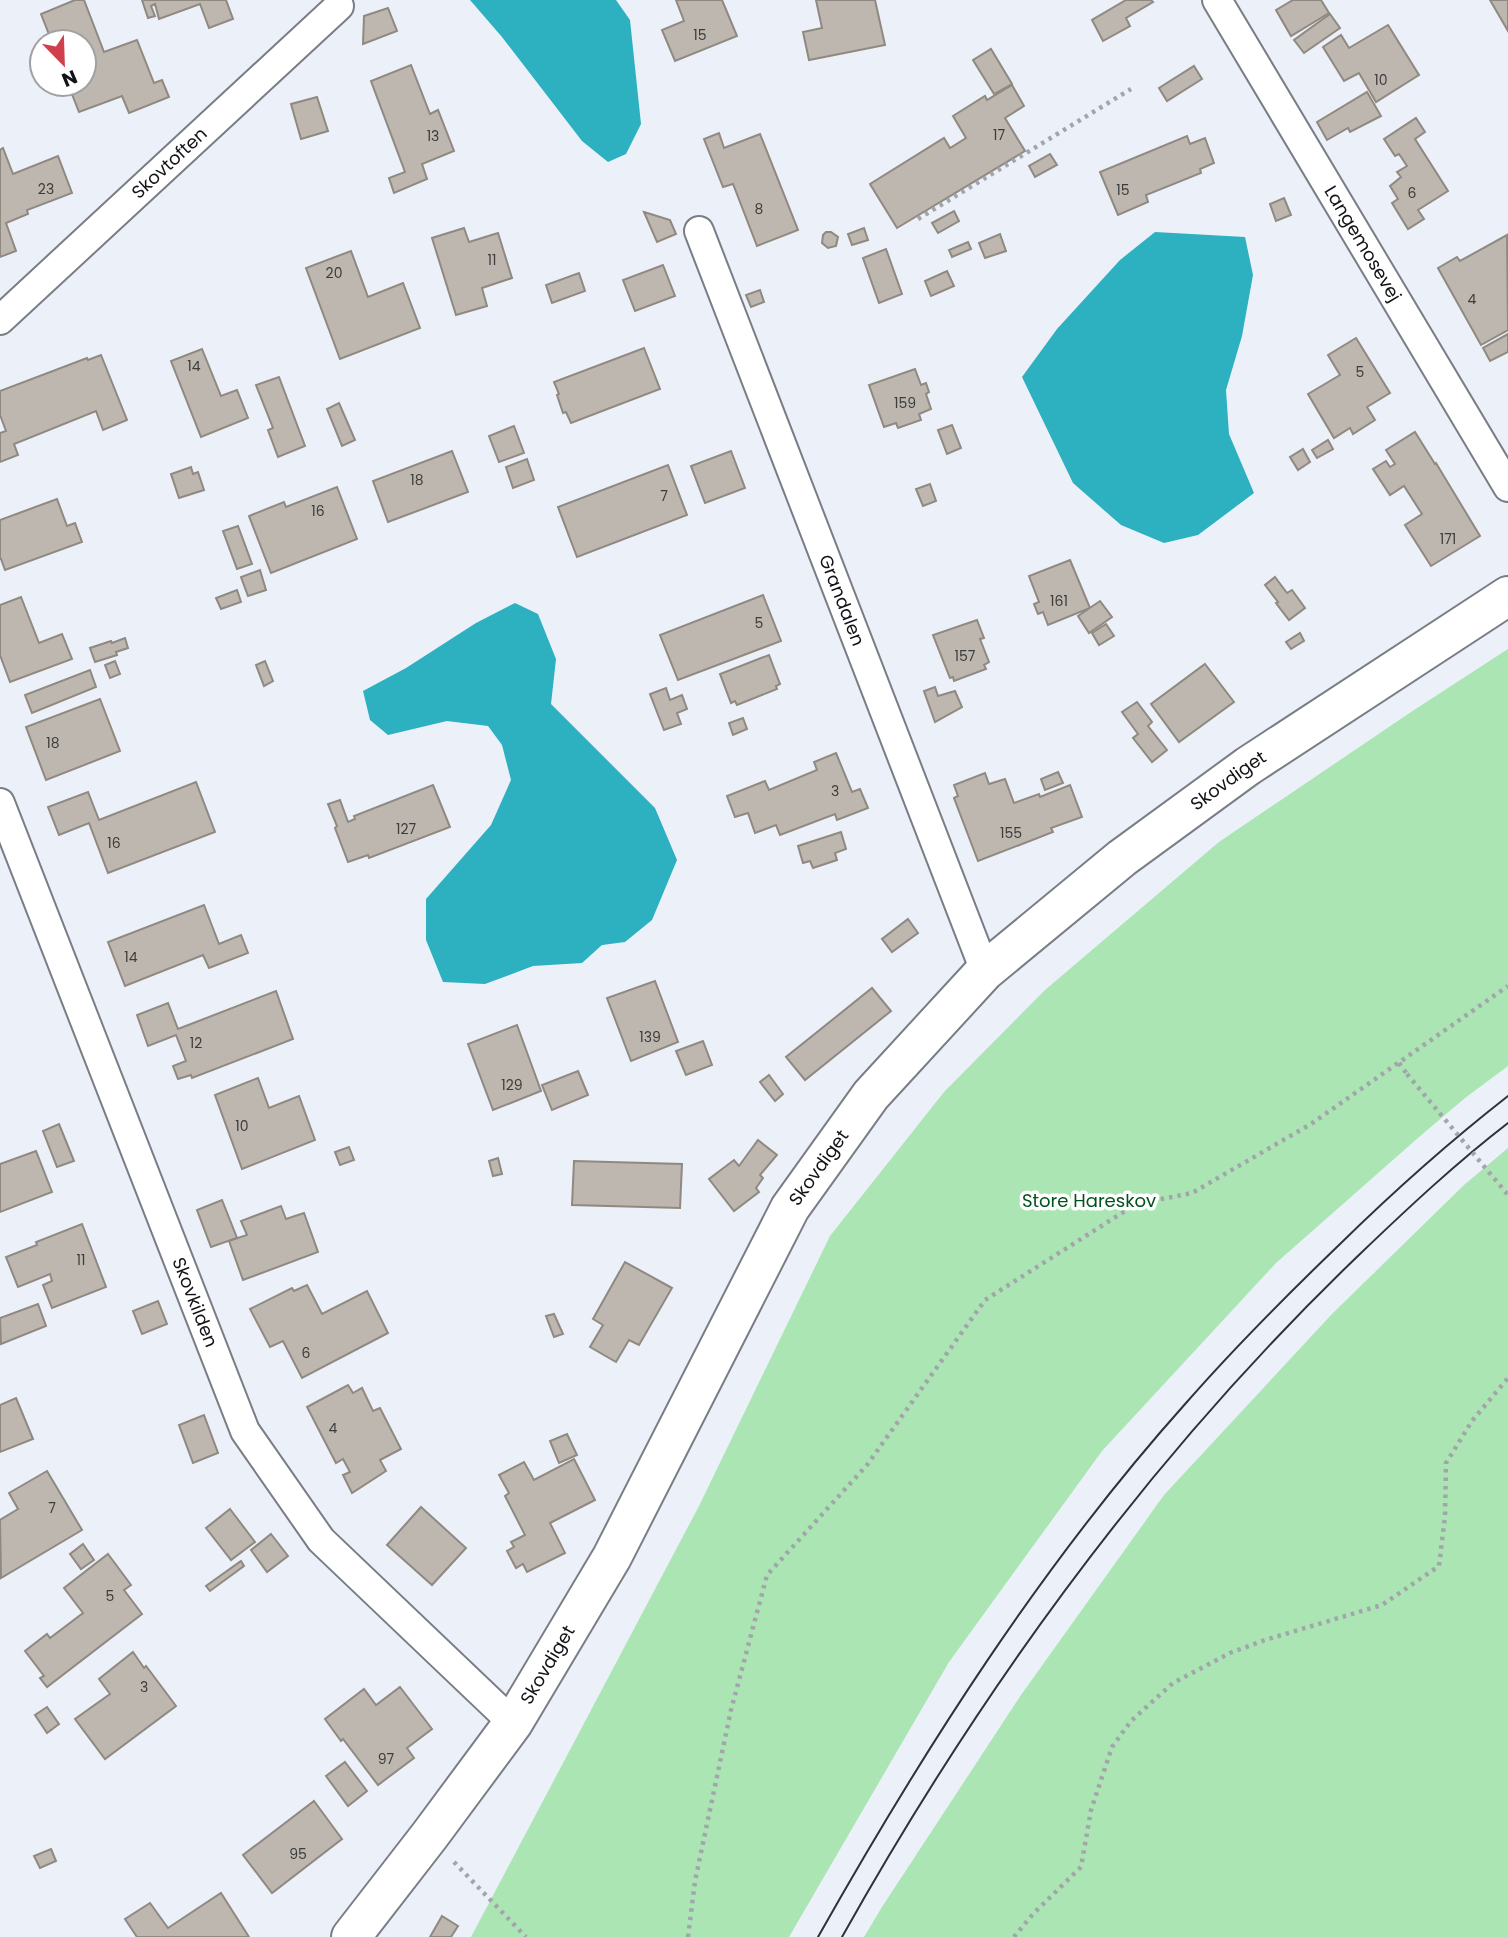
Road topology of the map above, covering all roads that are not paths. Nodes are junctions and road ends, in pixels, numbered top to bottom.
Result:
1 (1217, 0) edge
2 (339, 6) dead end
3 (699, 231) dead end
4 (0, 320) edge
5 (1508, 487) edge
6 (1508, 596) edge
7 (0, 803) edge
8 (985, 971) junction
9 (513, 1723) junction
10 (351, 1937) edge

1 - 5 street, Langemosevej
2 - 4 street, Skovtoften
3 - 8 street, Grandalen
6 - 8 street, Skovdiget
7 - 9 street, Skovkilden
8 - 9 street, Skovdiget
9 - 10 street, Skovdiget

